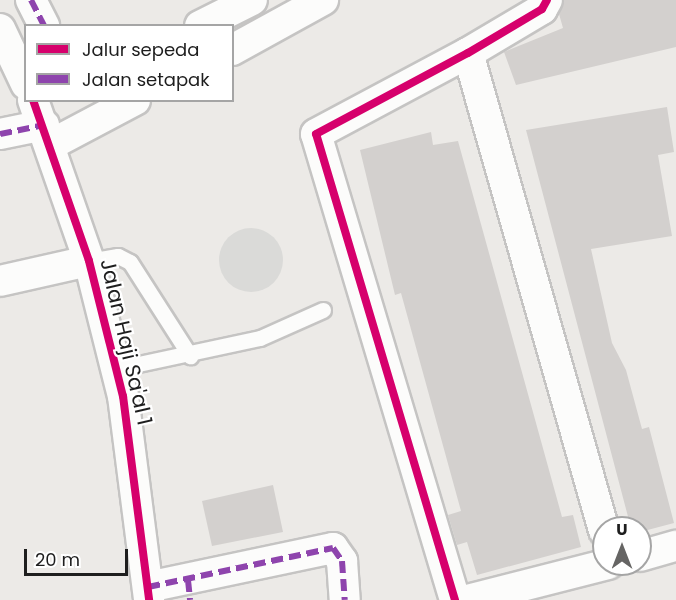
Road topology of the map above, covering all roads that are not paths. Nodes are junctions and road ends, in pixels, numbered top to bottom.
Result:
1 (31, 0) edge
2 (252, 0) edge
3 (323, 0) edge
4 (547, 0) edge
5 (43, 24) edge
6 (204, 24) edge
7 (0, 29) edge
8 (234, 49) edge
9 (468, 53) junction
10 (24, 78) edge
11 (116, 102) edge
12 (40, 110) edge
13 (0, 134) edge
14 (89, 261) junction
15 (0, 281) edge
16 (323, 310) dead end
17 (190, 356) junction
18 (115, 369) junction
19 (600, 516) edge
20 (676, 546) edge
21 (652, 553) edge
22 (592, 568) edge
23 (189, 590) edge
24 (148, 594) edge
25 (345, 600) edge
26 (455, 600) edge
27 (466, 600) edge

1 - 5 street
2 - 6 street
3 - 8 street
4 - 9 street
7 - 10 street, Jalan Haji Sa'al 1
9 - 19 street
9 - 26 street
11 - 12 street
12 - 13 street
12 - 14 street, Jalan Haji Sa'al 1
14 - 15 street
14 - 17 lane
14 - 18 street, Jalan Haji Sa'al 1
16 - 17 lane
17 - 18 lane
18 - 24 street, Jalan Haji Sa'al 1
20 - 21 street
22 - 27 street
23 - 24 street
23 - 25 street

